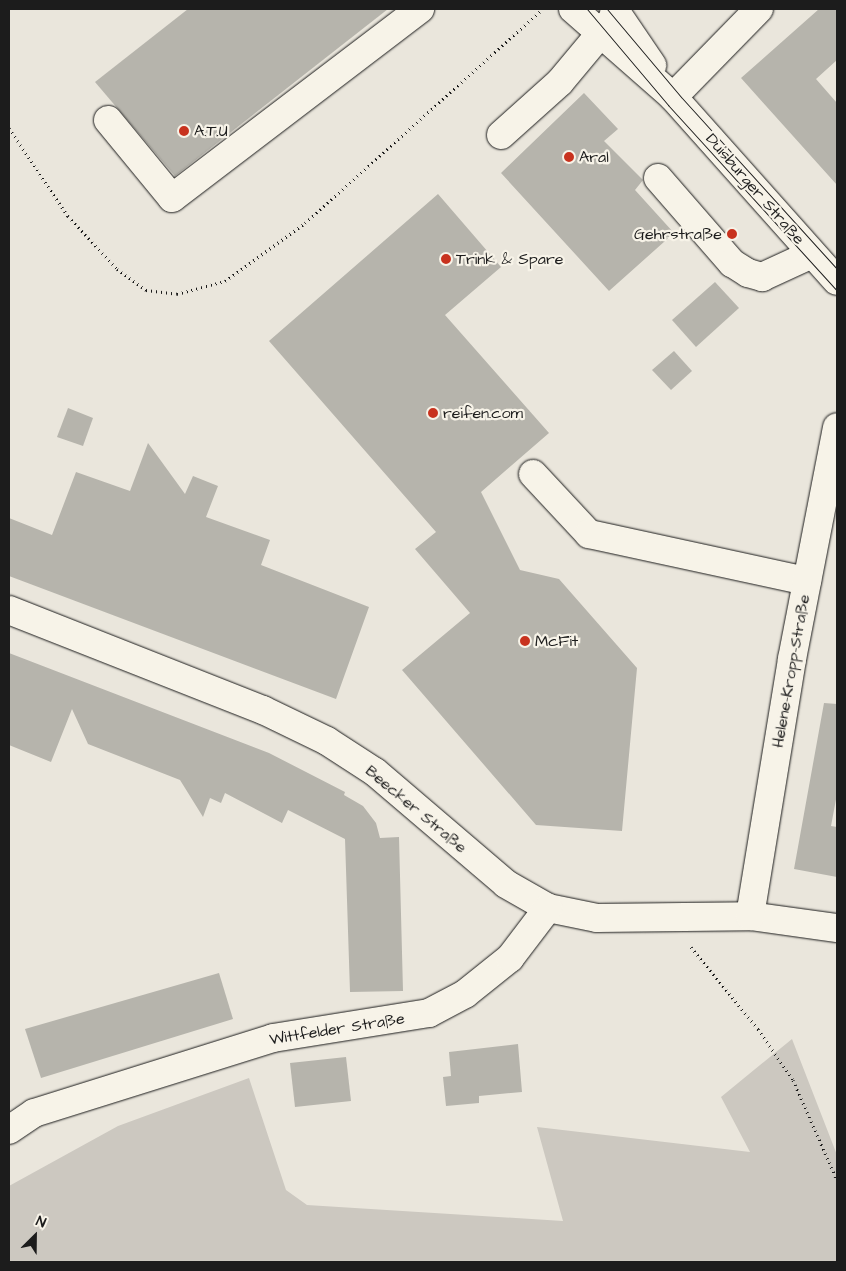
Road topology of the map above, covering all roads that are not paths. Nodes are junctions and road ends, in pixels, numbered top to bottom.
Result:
1 (420, 9) edge
2 (573, 9) edge
3 (759, 9) edge
4 (611, 18) edge
5 (673, 97) junction
6 (108, 120) dead end
7 (501, 135) dead end
8 (658, 178) dead end
9 (812, 254) junction
10 (837, 281) edge
11 (837, 428) edge
12 (533, 474) dead end
13 (807, 581) junction
14 (9, 610) edge
15 (548, 908) junction
16 (750, 916) junction
17 (837, 928) edge
18 (9, 1130) edge

1 - 6 street
2 - 4 street, Duisburger Straße
3 - 5 street
4 - 5 street, Duisburger Straße
4 - 7 street
5 - 9 street, Duisburger Straße
8 - 9 street
9 - 10 street, Duisburger Straße
11 - 13 street, Helene-Kropp-Straße
12 - 13 street
13 - 16 street, Helene-Kropp-Straße
14 - 15 street, Beecker Straße
15 - 16 street, Beecker Straße
15 - 18 street, Wittfelder Straße
16 - 17 street, Beecker Straße

